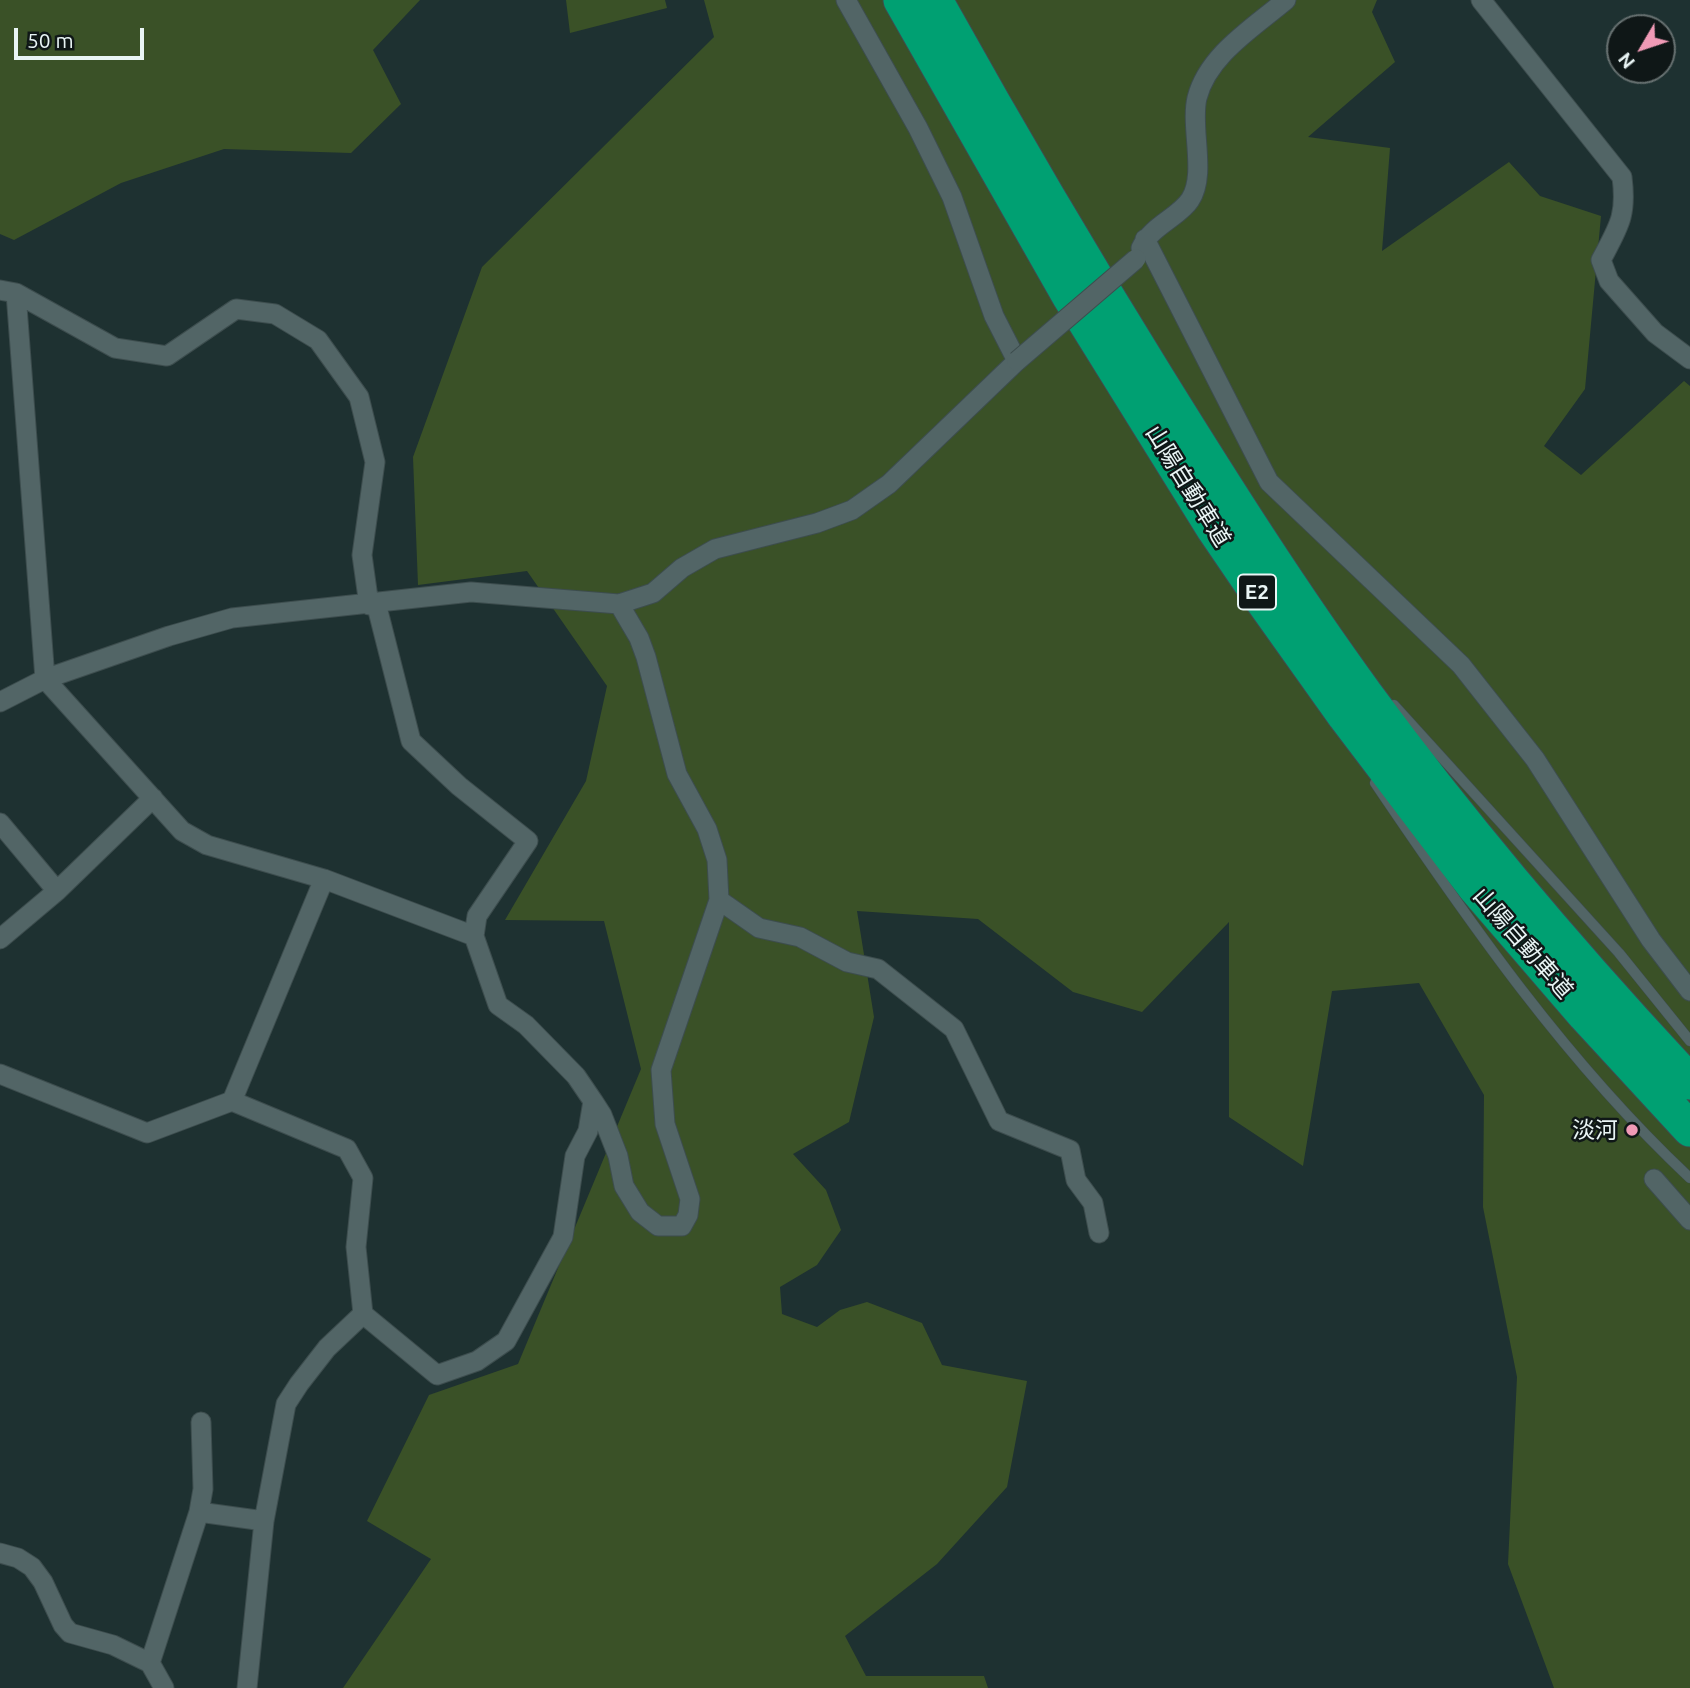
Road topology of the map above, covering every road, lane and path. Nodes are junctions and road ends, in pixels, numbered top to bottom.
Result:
1 (846, 0) edge
2 (901, 0) edge
3 (935, 0) edge
4 (1286, 0) edge
5 (1481, 0) edge
6 (1145, 239) junction
7 (8, 291) edge
8 (1690, 359) edge
9 (1017, 361) junction
10 (1239, 511) junction
11 (1263, 601) junction
12 (373, 604) junction
13 (619, 604) junction
14 (1347, 648) dead end
15 (45, 679) junction
16 (1389, 700) dead end
17 (0, 702) edge
18 (1326, 709) dead end
19 (1368, 774) dead end
20 (153, 798) junction
21 (0, 823) edge
22 (324, 879) junction
23 (57, 891) junction
24 (719, 900) junction
25 (474, 936) junction
26 (0, 939) edge
27 (1690, 991) edge
28 (1690, 1041) edge
29 (0, 1074) edge
30 (1690, 1082) edge
31 (232, 1101) junction
32 (593, 1101) junction
33 (1690, 1129) edge
34 (1690, 1178) edge
35 (1654, 1179) dead end
36 (1690, 1220) edge
37 (1099, 1233) dead end
38 (363, 1314) junction
39 (201, 1422) dead end
40 (199, 1512) junction
41 (264, 1521) junction
42 (0, 1553) edge
43 (150, 1663) junction
44 (164, 1688) edge
45 (247, 1688) edge

1 - 9 street
2 - 11 highway, 山陽自動車道 / E2
3 - 10 highway, 山陽自動車道 / E2
4 - 6 street
5 - 8 street
6 - 9 street, bridge
6 - 27 street
7 - 12 street
7 - 15 street
9 - 13 street
10 - 14 lane
10 - 30 highway, 山陽自動車道 / E2
11 - 18 lane
11 - 33 highway, 山陽自動車道 / E2
12 - 13 street
12 - 15 street
12 - 25 street
13 - 24 street
15 - 17 street
15 - 20 street
16 - 28 lane
19 - 34 lane
20 - 22 street
20 - 23 street
21 - 23 street
22 - 25 street
22 - 31 street
23 - 26 street
24 - 32 street
24 - 37 street
25 - 32 street
29 - 31 street
31 - 38 street
32 - 38 street
35 - 36 street
38 - 41 street
39 - 40 street
40 - 41 street
40 - 43 street
41 - 45 street
42 - 43 street
43 - 44 street

